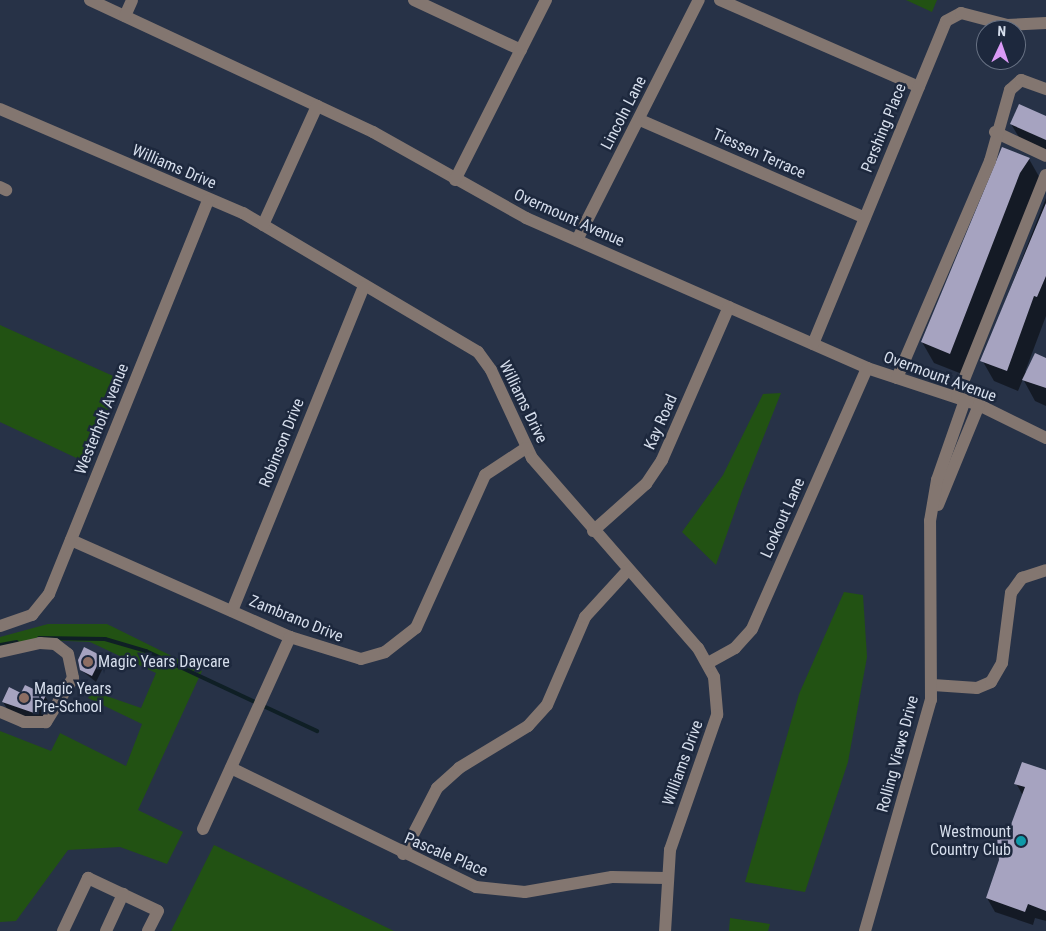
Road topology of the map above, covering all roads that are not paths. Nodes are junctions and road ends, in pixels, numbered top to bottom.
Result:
1 (90, 0) edge
2 (132, 0) edge
3 (414, 0) edge
4 (546, 0) edge
5 (699, 0) edge
6 (720, 0) edge
7 (125, 16) junction
8 (1046, 23) edge
9 (521, 50) junction
10 (919, 87) junction
11 (1046, 90) edge
12 (318, 106) junction
13 (0, 109) edge
14 (640, 120) junction
15 (994, 132) junction
16 (1046, 156) edge
17 (1046, 175) edge
18 (455, 180) junction
19 (208, 200) junction
20 (865, 218) junction
21 (263, 225) junction
22 (577, 240) junction
23 (363, 288) junction
24 (729, 307) junction
25 (813, 344) junction
26 (867, 368) junction
27 (897, 378) junction
28 (961, 399) junction
29 (979, 405) junction
30 (1046, 438) edge
31 (526, 448) junction
32 (930, 520) junction
33 (594, 531) junction
34 (71, 540) junction
35 (628, 570) junction
36 (1046, 570) edge
37 (232, 610) junction
38 (0, 626) edge
39 (290, 637) junction
40 (0, 652) edge
41 (708, 663) junction
42 (933, 685) junction
43 (0, 712) edge
44 (231, 768) junction
45 (203, 829) dead end
46 (403, 854) junction
47 (666, 878) junction
48 (123, 894) junction
49 (63, 931) edge
50 (106, 931) edge
51 (148, 931) edge
52 (665, 931) edge
53 (865, 931) edge

1 - 7 street, Overmount Avenue
2 - 7 street
3 - 9 street
4 - 9 street
5 - 14 street, Lincoln Lane
6 - 10 street
7 - 12 street, Overmount Avenue
8 - 10 street, Pershing Place
9 - 18 street
10 - 20 street, Pershing Place
11 - 15 street
12 - 18 street, Overmount Avenue
12 - 21 street
13 - 19 street, Williams Drive
14 - 20 street, Tiessen Terrace
14 - 22 street, Lincoln Lane
15 - 16 street
15 - 27 street
17 - 28 street, Rolling Views Drive
18 - 22 street, Overmount Avenue
19 - 21 street, Williams Drive
19 - 34 street, Westerholt Avenue
20 - 25 street, Pershing Place
21 - 23 street, Williams Drive
22 - 24 street, Overmount Avenue
23 - 31 street, Williams Drive
23 - 37 street, Robinson Drive
24 - 25 street, Overmount Avenue
24 - 33 street, Kay Road
25 - 26 street, Overmount Avenue
26 - 27 street, Overmount Avenue
26 - 41 street, Lookout Lane
27 - 28 street, Overmount Avenue
28 - 29 street, Overmount Avenue
28 - 32 street, Rolling Views Drive
29 - 30 street, Overmount Avenue
29 - 32 street, Rolling Views Drive
31 - 33 street, Williams Drive
31 - 39 street, Zambrano Drive
32 - 42 street, Rolling Views Drive
33 - 35 street, Williams Drive
34 - 37 street, Zambrano Drive
34 - 38 street, Westerholt Avenue
35 - 41 street, Williams Drive
35 - 46 street
36 - 42 street
37 - 39 street, Zambrano Drive
39 - 44 street
40 - 43 street
41 - 47 street, Williams Drive
42 - 53 street, Rolling Views Drive
44 - 45 street
44 - 46 street, Pascale Place
46 - 47 street, Pascale Place
47 - 52 street, Williams Drive
48 - 49 street
48 - 50 street
48 - 51 street

